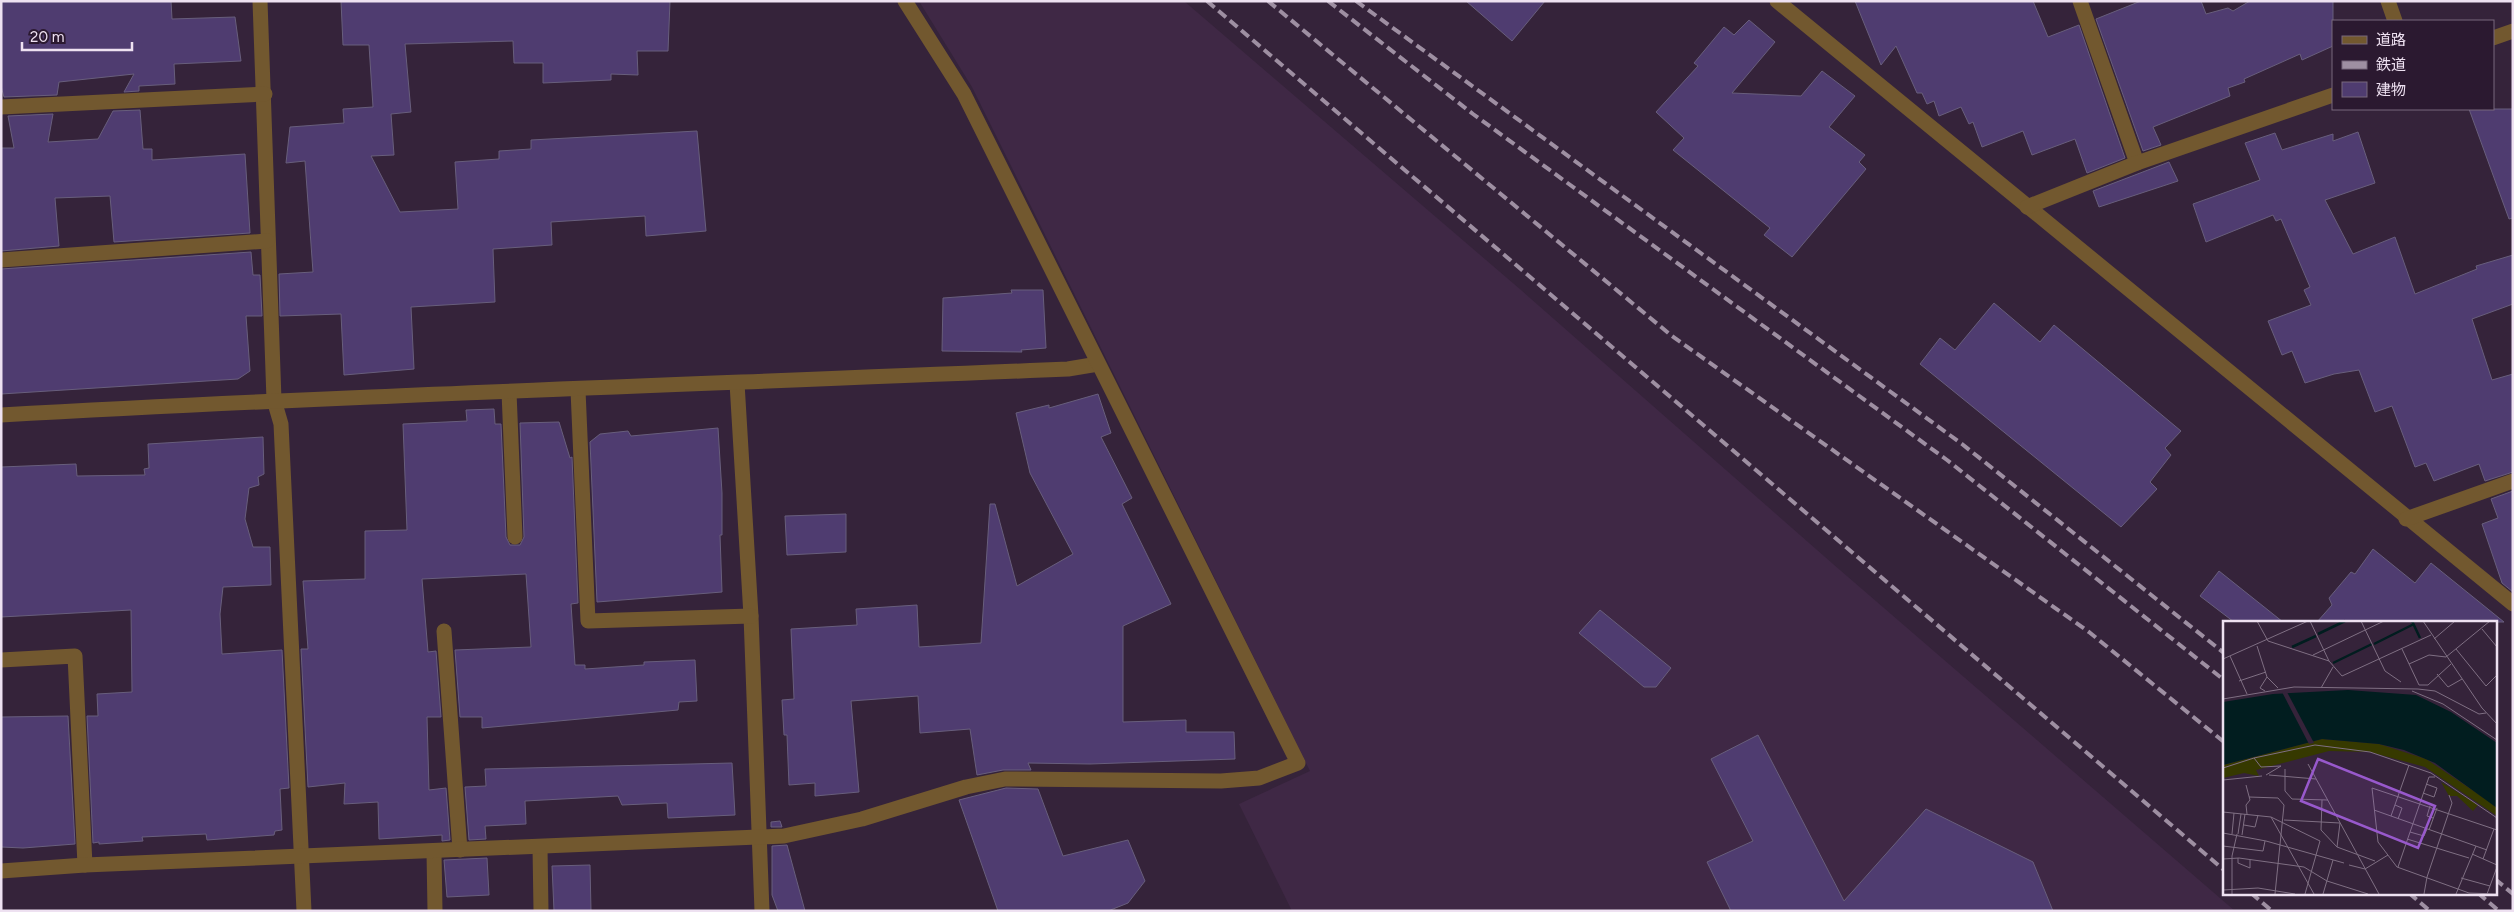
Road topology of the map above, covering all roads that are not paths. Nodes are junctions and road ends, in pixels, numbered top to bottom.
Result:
1 (260, 1) edge
2 (905, 1) edge
3 (1777, 1) edge
4 (2080, 1) edge
5 (2388, 1) edge
6 (2395, 20) edge
7 (2513, 31) edge
8 (2494, 38) edge
9 (265, 94) junction
10 (2332, 95) edge
11 (1, 107) edge
12 (2137, 163) junction
13 (2027, 207) junction
14 (267, 241) junction
15 (1, 260) edge
16 (1098, 364) junction
17 (738, 383) junction
18 (578, 390) junction
19 (509, 392) junction
20 (274, 400) junction
21 (1, 415) edge
22 (2513, 481) edge
23 (2406, 519) junction
24 (515, 537) dead end
25 (2513, 604) edge
26 (751, 616) junction
27 (444, 631) dead end
28 (1, 660) edge
29 (758, 837) junction
30 (540, 847) junction
31 (460, 850) junction
32 (434, 852) junction
33 (302, 858) junction
34 (85, 865) junction
35 (1, 871) edge
36 (304, 911) edge
37 (436, 911) edge
38 (541, 911) edge
39 (762, 911) edge

1 - 9 street
2 - 16 street
3 - 13 street
4 - 12 street
5 - 6 street
7 - 8 street
9 - 11 street
9 - 14 street
10 - 12 street
12 - 13 street
13 - 23 street
14 - 15 street
14 - 20 street
16 - 17 street
16 - 29 street
17 - 18 street
17 - 26 street
18 - 19 street
18 - 26 street
19 - 20 street
19 - 24 street
20 - 21 street
20 - 33 street
22 - 23 street
23 - 25 street
26 - 29 street
27 - 31 street
28 - 34 street
29 - 30 street
29 - 39 street
30 - 31 street
30 - 38 street
31 - 32 street
32 - 33 street
32 - 37 street
33 - 34 street
33 - 36 street
34 - 35 street

